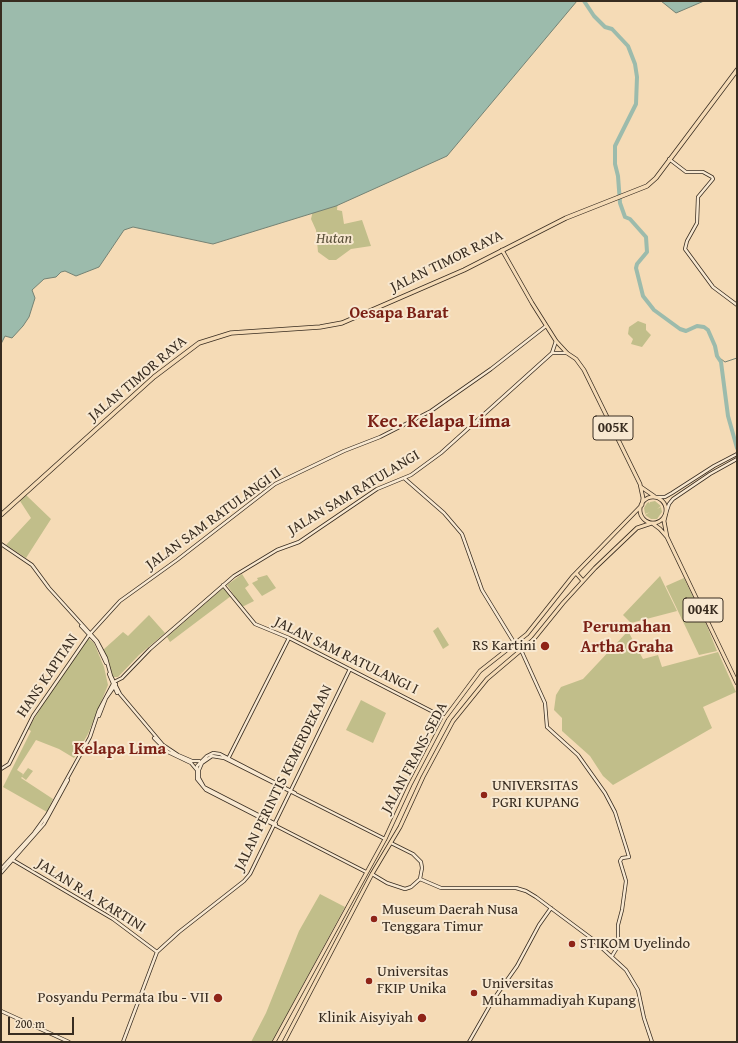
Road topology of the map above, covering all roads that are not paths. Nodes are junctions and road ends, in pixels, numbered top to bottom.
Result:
1 (737, 70) edge
2 (669, 159) junction
3 (502, 250) junction
4 (737, 306) edge
5 (546, 326) junction
6 (556, 341) junction
7 (552, 353) junction
8 (567, 353) junction
9 (737, 454) edge
10 (737, 459) edge
11 (404, 478) junction
12 (641, 487) junction
13 (655, 497) junction
14 (642, 505) junction
15 (666, 513) junction
16 (1, 515) edge
17 (652, 523) junction
18 (667, 537) junction
19 (1, 544) edge
20 (576, 573) junction
21 (583, 581) junction
22 (223, 585) junction
23 (90, 634) junction
24 (289, 638) junction
25 (516, 644) junction
26 (521, 650) junction
27 (494, 659) junction
28 (500, 667) junction
29 (350, 669) junction
30 (737, 683) edge
31 (114, 685) junction
32 (445, 718) junction
33 (228, 758) junction
34 (203, 759) junction
35 (1, 770) edge
36 (196, 772) junction
37 (416, 774) junction
38 (423, 777) junction
39 (413, 779) junction
40 (420, 782) junction
41 (291, 791) junction
42 (275, 825) junction
43 (385, 839) junction
44 (391, 842) junction
45 (12, 859) junction
46 (1, 869) edge
47 (366, 872) junction
48 (1, 874) edge
49 (372, 874) junction
50 (420, 879) junction
51 (551, 908) junction
52 (328, 943) junction
53 (334, 946) junction
54 (325, 949) junction
55 (157, 952) junction
56 (331, 952) junction
57 (612, 956) junction
58 (1, 1010) edge
59 (69, 1042) edge
60 (123, 1042) edge
61 (274, 1042) edge
62 (284, 1042) edge
63 (469, 1042) edge
64 (652, 1042) edge

1 - 2 highway, JALAN TIMOR RAYA
2 - 3 highway, JALAN TIMOR RAYA
2 - 4 main road
3 - 5 main road, 005K
3 - 16 highway, JALAN TIMOR RAYA
5 - 6 main road, 005K
5 - 23 main road, JALAN SAM RATULANGI II
6 - 7 main road, JALAN SAM RATULANGI
6 - 8 main road, 005K
7 - 8 main road
7 - 11 main road, JALAN SAM RATULANGI
8 - 12 main road, 005K
9 - 13 main road
10 - 15 main road
11 - 22 main road, JALAN SAM RATULANGI
11 - 25 main road
12 - 13 main road, 005K
12 - 14 main road, 005K
13 - 14 main road
13 - 15 main road
14 - 17 main road
14 - 20 main road, JALAN FRANS-SEDA
15 - 17 main road
15 - 18 main road, 004K
17 - 18 main road, 004K
17 - 21 main road, JALAN FRANS-SEDA
18 - 30 main road, 004K
19 - 23 main road
20 - 21 main road
20 - 25 main road, JALAN FRANS-SEDA
21 - 26 main road, JALAN FRANS-SEDA
22 - 24 main road, JALAN SAM RATULANGI I
22 - 31 main road, JALAN SAM RATULANGI
23 - 31 main road
23 - 35 main road, HANS KAPITAN
24 - 29 main road, JALAN SAM RATULANGI I
24 - 33 main road
25 - 27 main road, JALAN FRANS-SEDA
26 - 28 main road, JALAN FRANS-SEDA
26 - 57 main road
27 - 28 main road
27 - 32 main road, JALAN FRANS-SEDA
28 - 38 main road, JALAN FRANS-SEDA
29 - 32 main road, JALAN SAM RATULANGI I
29 - 41 main road, JALAN PERINTIS KEMERDEKAAN
31 - 34 main road
31 - 36 main road
31 - 45 main road, JALAN R.A. KARTINI
32 - 37 main road, JALAN FRANS-SEDA
33 - 34 main road
33 - 41 main road
33 - 42 main road
34 - 36 main road
36 - 42 main road
37 - 38 main road
37 - 39 main road, JALAN FRANS-SEDA
38 - 40 main road, JALAN FRANS-SEDA
39 - 40 main road
39 - 43 main road, JALAN FRANS-SEDA
40 - 44 main road, JALAN FRANS-SEDA
41 - 42 main road, JALAN PERINTIS KEMERDEKAAN
41 - 43 main road
42 - 47 main road
42 - 55 main road, JALAN PERINTIS KEMERDEKAAN
43 - 47 main road, JALAN FRANS-SEDA
44 - 49 main road, JALAN FRANS-SEDA
44 - 50 main road
45 - 46 main road, JALAN R.A. KARTINI
45 - 48 main road, JALAN R.A. KARTINI
45 - 55 main road, JALAN R.A. KARTINI
47 - 52 main road, JALAN FRANS-SEDA
49 - 50 main road
49 - 53 main road, JALAN FRANS-SEDA
50 - 51 main road
51 - 57 main road
51 - 63 main road
52 - 53 main road
52 - 54 main road, JALAN FRANS-SEDA
53 - 56 main road, JALAN FRANS-SEDA
54 - 56 main road
54 - 61 main road, JALAN FRANS-SEDA
55 - 60 main road, JALAN PERINTIS KEMERDEKAAN
56 - 62 main road, JALAN FRANS-SEDA
57 - 64 main road
58 - 59 main road

